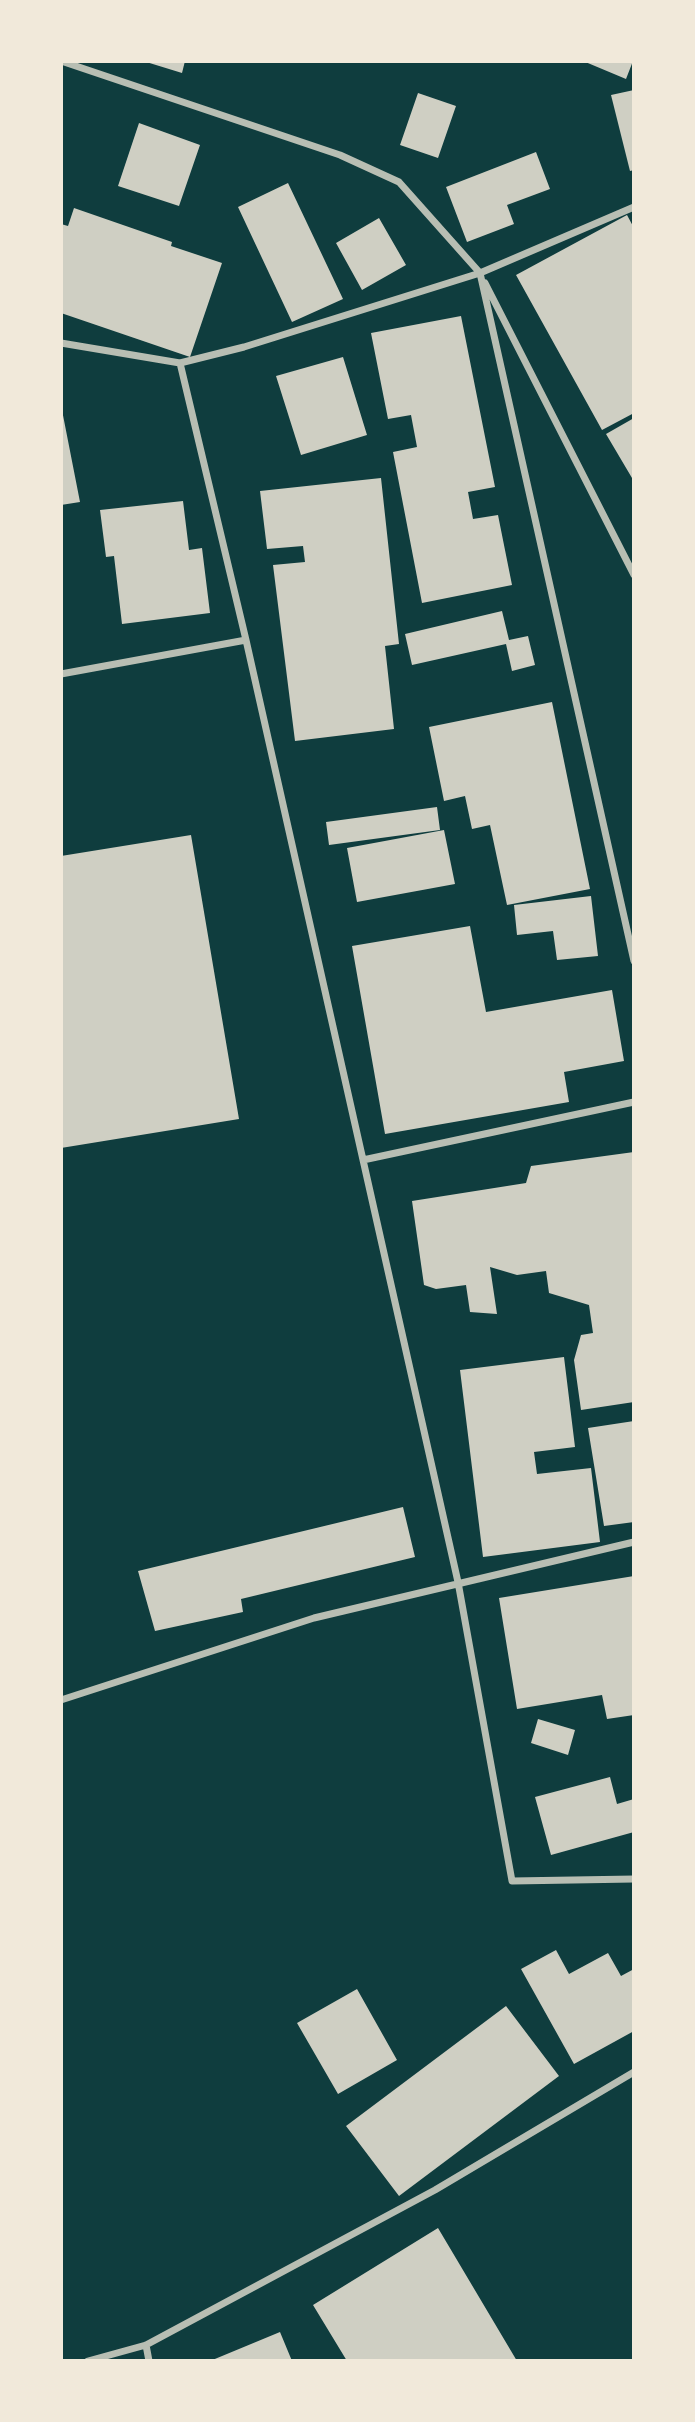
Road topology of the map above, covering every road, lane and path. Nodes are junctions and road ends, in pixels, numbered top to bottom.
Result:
1 (61, 61) edge
2 (634, 207) edge
3 (480, 273) junction
4 (61, 343) edge
5 (180, 362) junction
6 (634, 575) edge
7 (246, 640) junction
8 (61, 674) edge
9 (634, 961) edge
10 (634, 1102) edge
11 (363, 1160) junction
12 (634, 1542) edge
13 (458, 1582) junction
14 (61, 1700) edge
15 (634, 1879) edge
16 (634, 2072) edge
17 (146, 2345) junction
18 (88, 2361) edge
19 (149, 2361) edge

1 - 3 street
2 - 3 street
3 - 5 street
3 - 6 street
3 - 9 street
4 - 5 street
5 - 7 street
7 - 8 street
7 - 11 street
10 - 11 street
11 - 13 street
12 - 13 street
13 - 14 street
13 - 15 street
16 - 17 street
17 - 18 street
17 - 19 street

